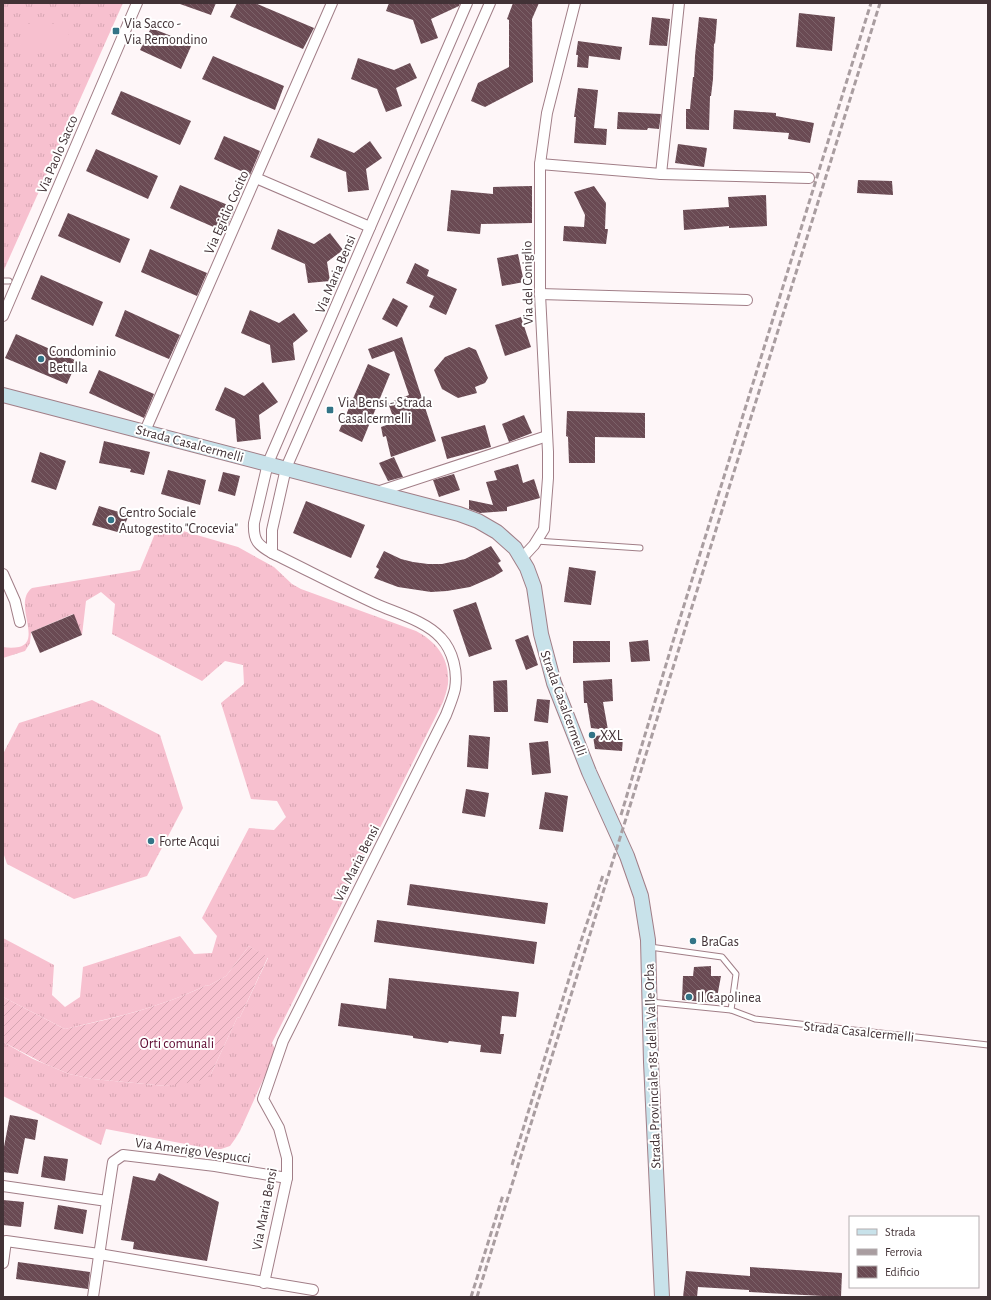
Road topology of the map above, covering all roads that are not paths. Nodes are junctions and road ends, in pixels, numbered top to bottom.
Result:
1 (137, 3) edge
2 (332, 3) edge
3 (467, 3) edge
4 (490, 3) edge
5 (575, 3) edge
6 (679, 3) edge
7 (540, 164) junction
8 (661, 174) junction
9 (256, 178) junction
10 (809, 178) dead end
11 (370, 228) junction
12 (540, 294) junction
13 (747, 300) dead end
14 (3, 316) edge
15 (3, 395) edge
16 (145, 431) junction
17 (547, 436) junction
18 (268, 463) junction
19 (286, 468) junction
20 (377, 492) junction
21 (536, 541) junction
22 (640, 548) dead end
23 (272, 553) junction
24 (522, 558) junction
25 (3, 574) edge
26 (20, 622) dead end
27 (620, 840) joint
28 (648, 947) junction
29 (650, 1002) junction
30 (731, 1010) junction
31 (988, 1045) edge
32 (287, 1178) junction
33 (3, 1186) edge
34 (107, 1202) junction
35 (4, 1241) edge
36 (99, 1254) junction
37 (3, 1263) edge
38 (264, 1282) junction
39 (313, 1290) dead end
40 (93, 1297) edge
41 (662, 1297) edge

1 - 14 street, Via Paolo Sacco
2 - 9 street, Via Egidio Cocito
3 - 11 street, Via Maria Bensi
4 - 19 street
5 - 7 street, Via del Coniglio
6 - 8 street
7 - 8 street
7 - 12 street, Via del Coniglio
8 - 10 street
9 - 11 street
9 - 16 street, Via Egidio Cocito
11 - 18 street, Via Maria Bensi
12 - 13 street
12 - 17 street, Via del Coniglio
15 - 16 main road, Strada Casalcermelli
16 - 18 main road, Strada Casalcermelli
17 - 20 street
17 - 21 street, Via del Coniglio
18 - 19 main road, Strada Casalcermelli
18 - 23 street, Via Maria Bensi
19 - 20 main road, Strada Casalcermelli
19 - 23 street
20 - 24 main road, Strada Casalcermelli
21 - 22 lane
21 - 24 street, Via del Coniglio
23 - 32 street, Via Maria Bensi
24 - 27 main road, Strada Casalcermelli
25 - 26 street
27 - 28 main road, Strada Provinciale 185 della Valle Orba
28 - 29 main road, Strada Provinciale 185 della Valle Orba
28 - 30 lane
29 - 30 lane, Strada Casalcermelli
29 - 41 main road, Strada Provinciale 185 della Valle Orba
30 - 31 lane, Strada Casalcermelli
32 - 34 street, Via Amerigo Vespucci
32 - 38 street, Via Maria Bensi
33 - 34 street
34 - 36 street, Via Amerigo Vespucci
35 - 36 street
35 - 37 street
36 - 38 street
36 - 40 street, Via Amerigo Vespucci
38 - 39 street

